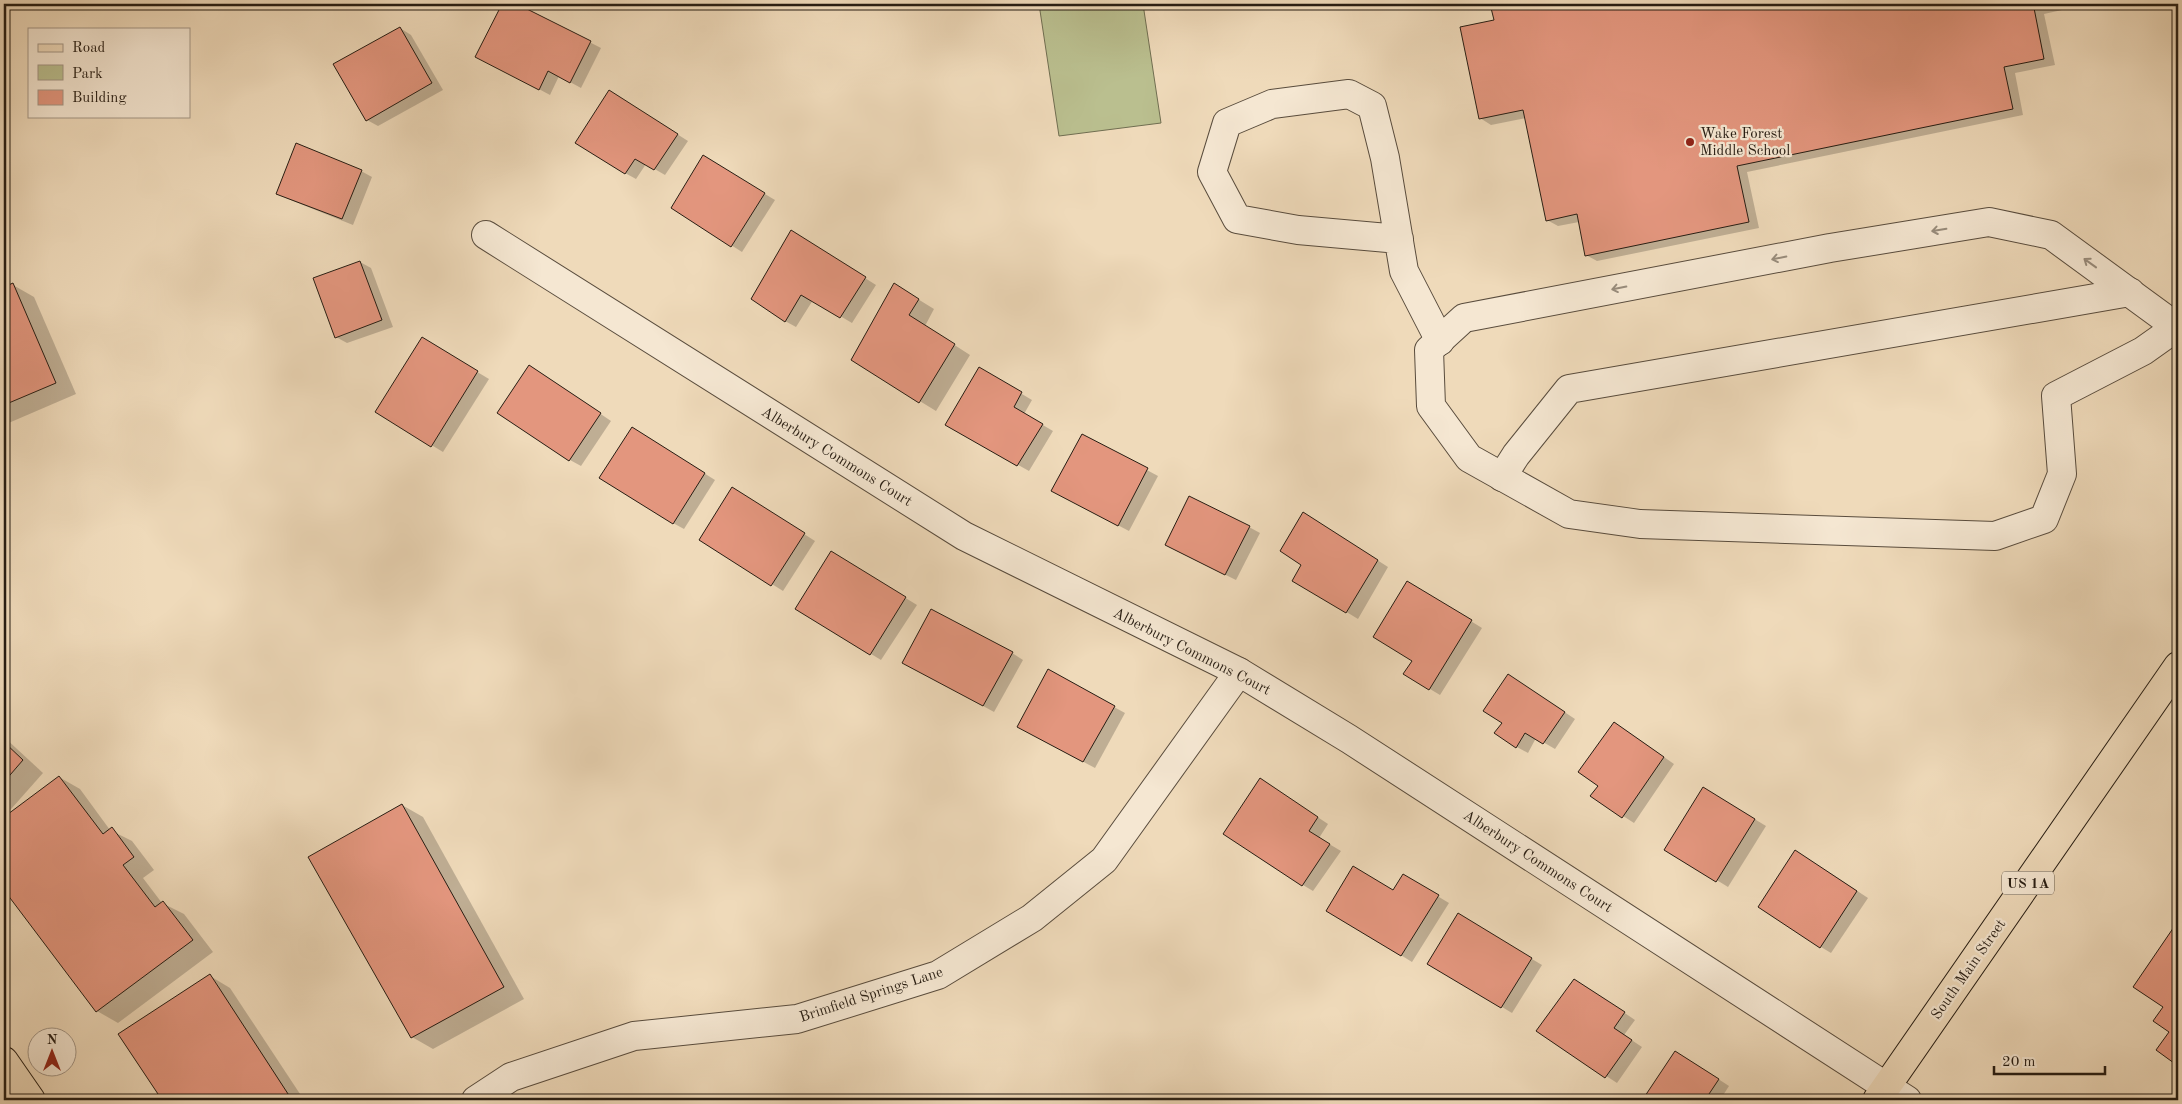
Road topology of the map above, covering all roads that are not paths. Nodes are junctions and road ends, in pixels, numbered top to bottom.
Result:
1 (486, 235) dead end
2 (1399, 239) junction
3 (2130, 292) junction
4 (2178, 327) edge
5 (1440, 341) junction
6 (1502, 477) junction
7 (2178, 666) edge
8 (1239, 672) junction
9 (4, 1061) edge
10 (1890, 1096) edge
11 (31, 1100) edge
12 (476, 1100) edge

1 - 8 street, Alberbury Commons Court
2 - 2 street
2 - 5 street
3 - 4 street
3 -> 5 street
3 - 6 street
4 - 6 street
5 - 6 street
7 - 10 main road, South Main Street / US 1A
8 - 10 street, Alberbury Commons Court
8 - 12 street, Brimfield Springs Lane
9 - 11 main road

